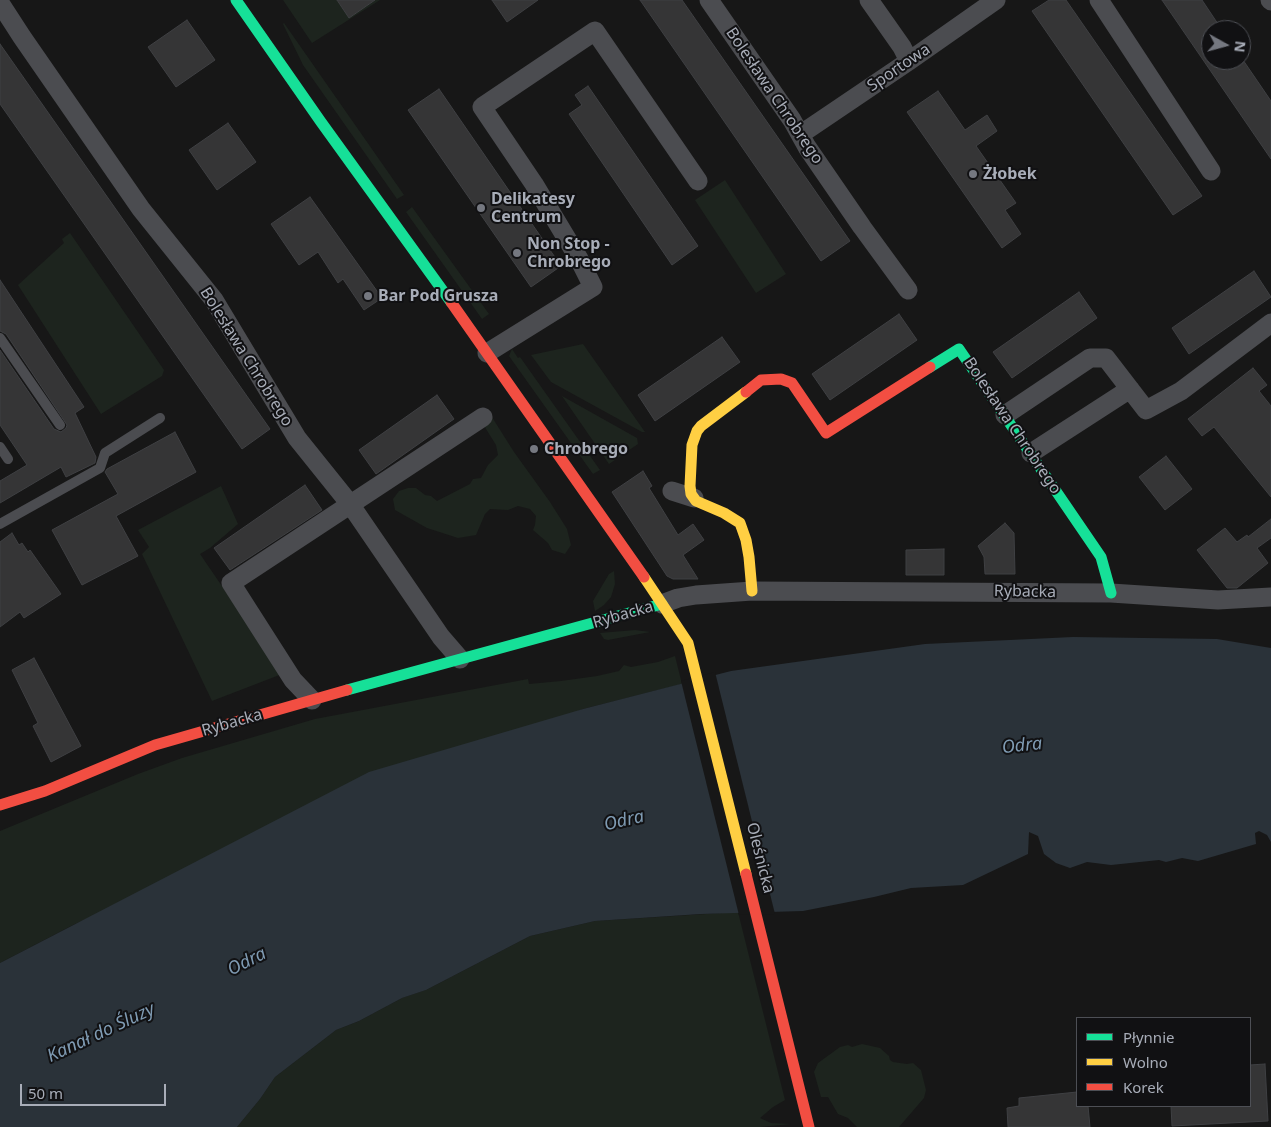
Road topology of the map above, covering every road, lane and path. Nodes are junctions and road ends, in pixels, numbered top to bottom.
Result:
1 (236, 0) edge
2 (709, 0) edge
3 (869, 0) edge
4 (996, 0) edge
5 (1098, 0) edge
6 (0, 3) edge
7 (909, 61) junction
8 (801, 134) junction
9 (1211, 171) dead end
10 (698, 181) dead end
11 (908, 290) dead end
12 (1271, 323) edge
13 (0, 338) edge
14 (487, 353) junction
15 (1130, 389) junction
16 (1005, 415) junction
17 (483, 417) dead end
18 (160, 418) dead end
19 (60, 425) dead end
20 (0, 447) edge
21 (1031, 453) junction
22 (8, 460) dead end
23 (672, 491) dead end
24 (694, 498) junction
25 (350, 504) junction
26 (0, 524) edge
27 (752, 591) junction
28 (1111, 593) junction
29 (1271, 597) edge
30 (662, 604) junction
31 (460, 659) junction
32 (312, 700) junction
33 (0, 805) edge
34 (810, 1127) edge

1 - 14 street
2 - 8 street, Bolesława Chrobrego
3 - 7 street
4 - 7 street, Sportowa
5 - 9 street
6 - 25 street, Bolesława Chrobrego
7 - 8 street, Sportowa
8 - 11 street, Bolesława Chrobrego
10 - 14 street
12 - 15 street
13 - 19 lane
14 - 30 street
15 - 16 street
15 - 21 street
16 - 21 street, Bolesława Chrobrego
16 - 24 street, Bolesława Chrobrego
17 - 25 street
18 - 26 lane
20 - 22 lane
21 - 28 street, Bolesława Chrobrego
23 - 24 street
24 - 27 street
25 - 31 street, Bolesława Chrobrego
25 - 32 street
27 - 28 street, Rybacka
27 - 30 street, Rybacka
28 - 29 street, Rybacka
30 - 31 street, Rybacka
30 - 34 street, Oleśnicka
31 - 32 street, Rybacka
32 - 33 street, Rybacka

